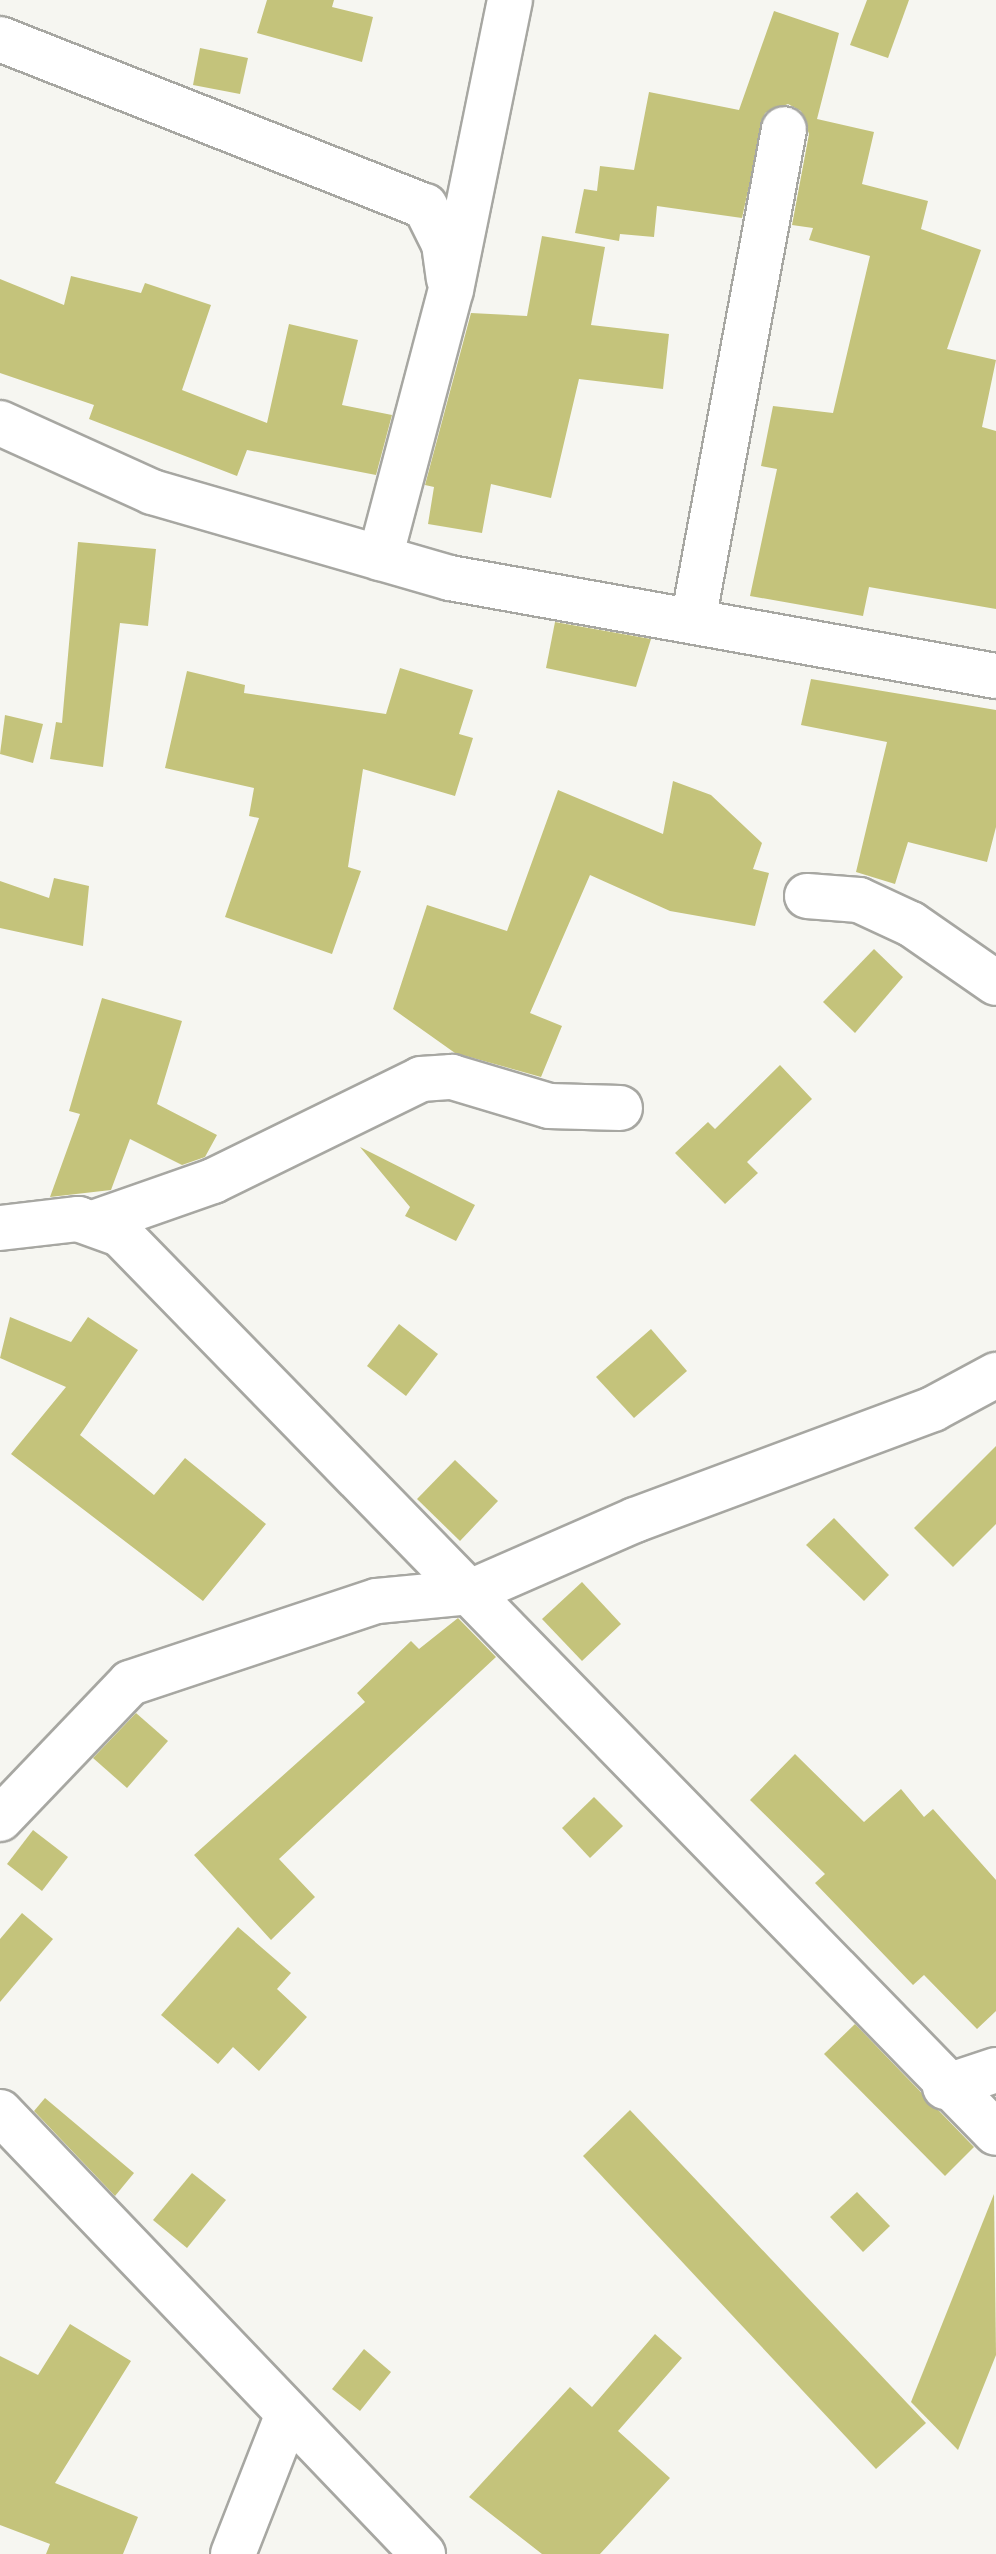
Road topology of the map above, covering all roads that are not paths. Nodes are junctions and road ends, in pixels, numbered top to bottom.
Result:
1 (510, 0) edge
2 (0, 39) edge
3 (784, 129) dead end
4 (451, 290) junction
5 (8, 433) edge
6 (380, 558) junction
7 (693, 621) junction
8 (996, 676) edge
9 (807, 896) dead end
10 (996, 983) edge
11 (620, 1108) dead end
12 (96, 1222) junction
13 (0, 1228) edge
14 (996, 1375) edge
15 (470, 1592) junction
16 (0, 1819) edge
17 (996, 2070) edge
18 (945, 2087) junction
19 (0, 2112) edge
20 (996, 2133) edge
21 (287, 2416) junction
22 (233, 2554) edge
23 (423, 2554) edge

1 - 4 street
2 - 4 street
3 - 7 street
4 - 6 street
5 - 6 street
6 - 7 street
7 - 8 street
9 - 10 street
11 - 12 street
12 - 13 street
12 - 15 street
14 - 15 street
15 - 16 street
15 - 18 street
17 - 18 street
18 - 20 street
19 - 21 street
21 - 22 street
21 - 23 street

